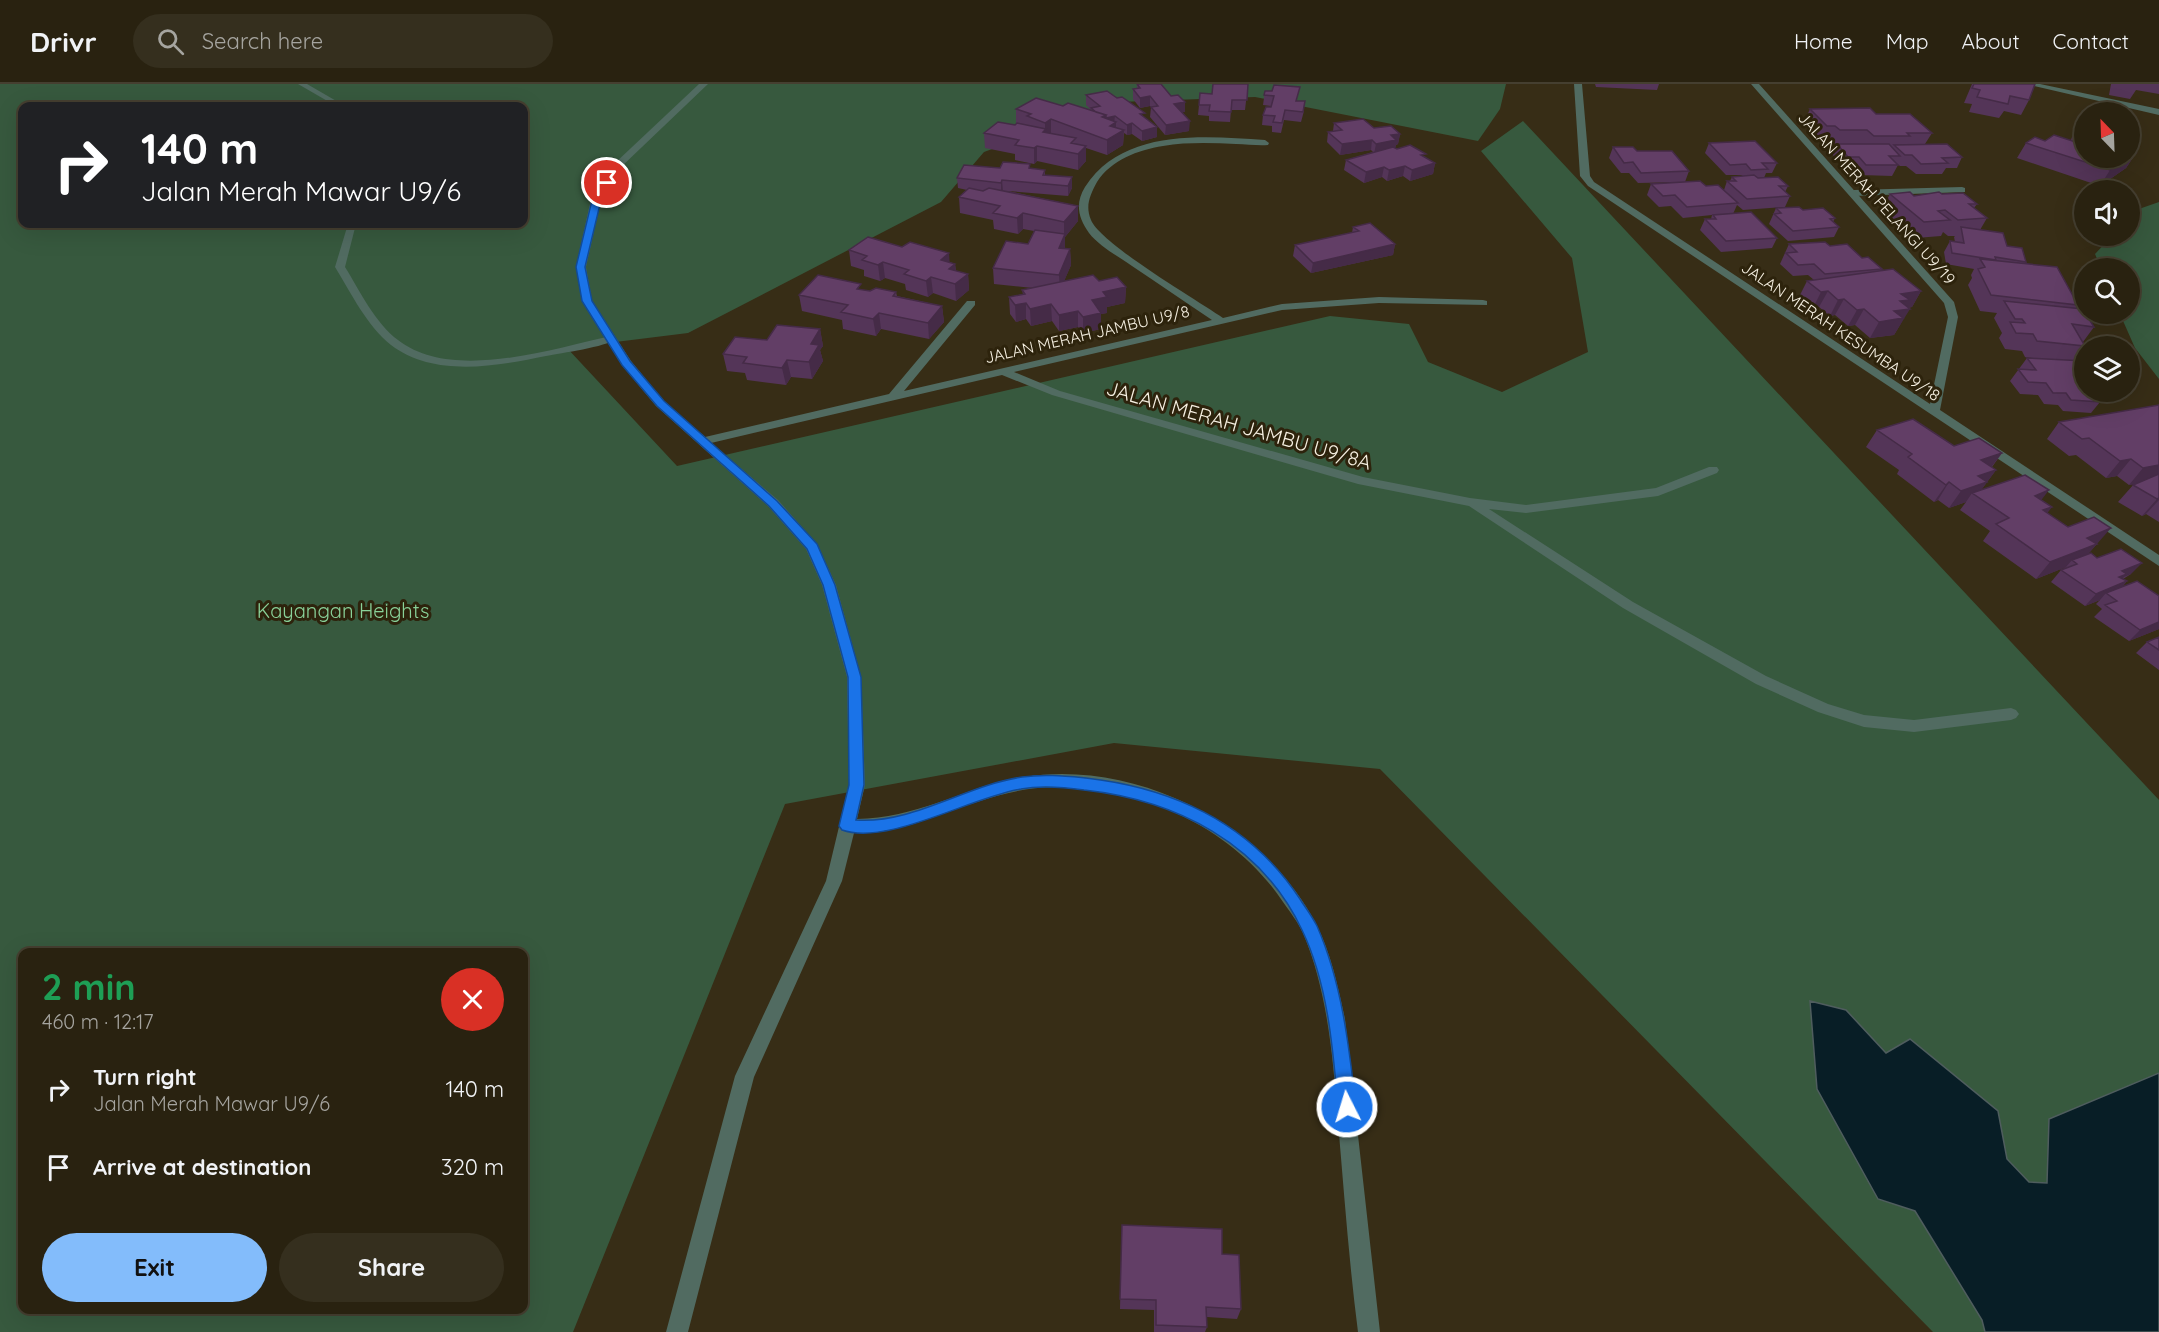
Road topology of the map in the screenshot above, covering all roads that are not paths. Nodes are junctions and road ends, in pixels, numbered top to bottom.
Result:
1 (302, 84) edge
2 (704, 84) edge
3 (1578, 84) edge
4 (1755, 84) edge
5 (2029, 84) edge
6 (333, 102) edge
7 (2159, 112) edge
8 (1265, 143) dead end
9 (1962, 190) dead end
10 (1854, 193) junction
11 (351, 228) edge
12 (971, 303) dead end
13 (1483, 303) dead end
14 (1219, 320) junction
15 (611, 339) junction
16 (1003, 371) junction
17 (894, 396) junction
18 (1934, 412) junction
19 (703, 441) junction
20 (1713, 470) dead end
21 (1470, 502) junction
22 (2159, 561) edge
23 (2011, 714) dead end
24 (847, 826) junction
25 (677, 1332) edge
26 (1369, 1332) edge

1 - 6 lane
2 - 15 street
3 - 18 street, JALAN MERAH KESUMBA U9/18
4 - 10 street, JALAN MERAH PELANGI U9/19
5 - 7 street
8 - 14 street
9 - 10 lane
10 - 18 street, JALAN MERAH PELANGI U9/19
11 - 15 lane
12 - 17 street
13 - 14 street, JALAN MERAH JAMBU U9/8
14 - 16 street, JALAN MERAH JAMBU U9/8
15 - 19 street
16 - 17 street, JALAN MERAH JAMBU U9/8
16 - 21 street, JALAN MERAH JAMBU U9/8A
17 - 19 street, JALAN MERAH JAMBU U9/8
18 - 22 street, JALAN MERAH KESUMBA U9/18
19 - 24 street
20 - 21 street, JALAN MERAH JAMBU U9/8A
21 - 23 street, JALAN MERAH JAMBU U9/8A
24 - 25 street
24 - 26 street

